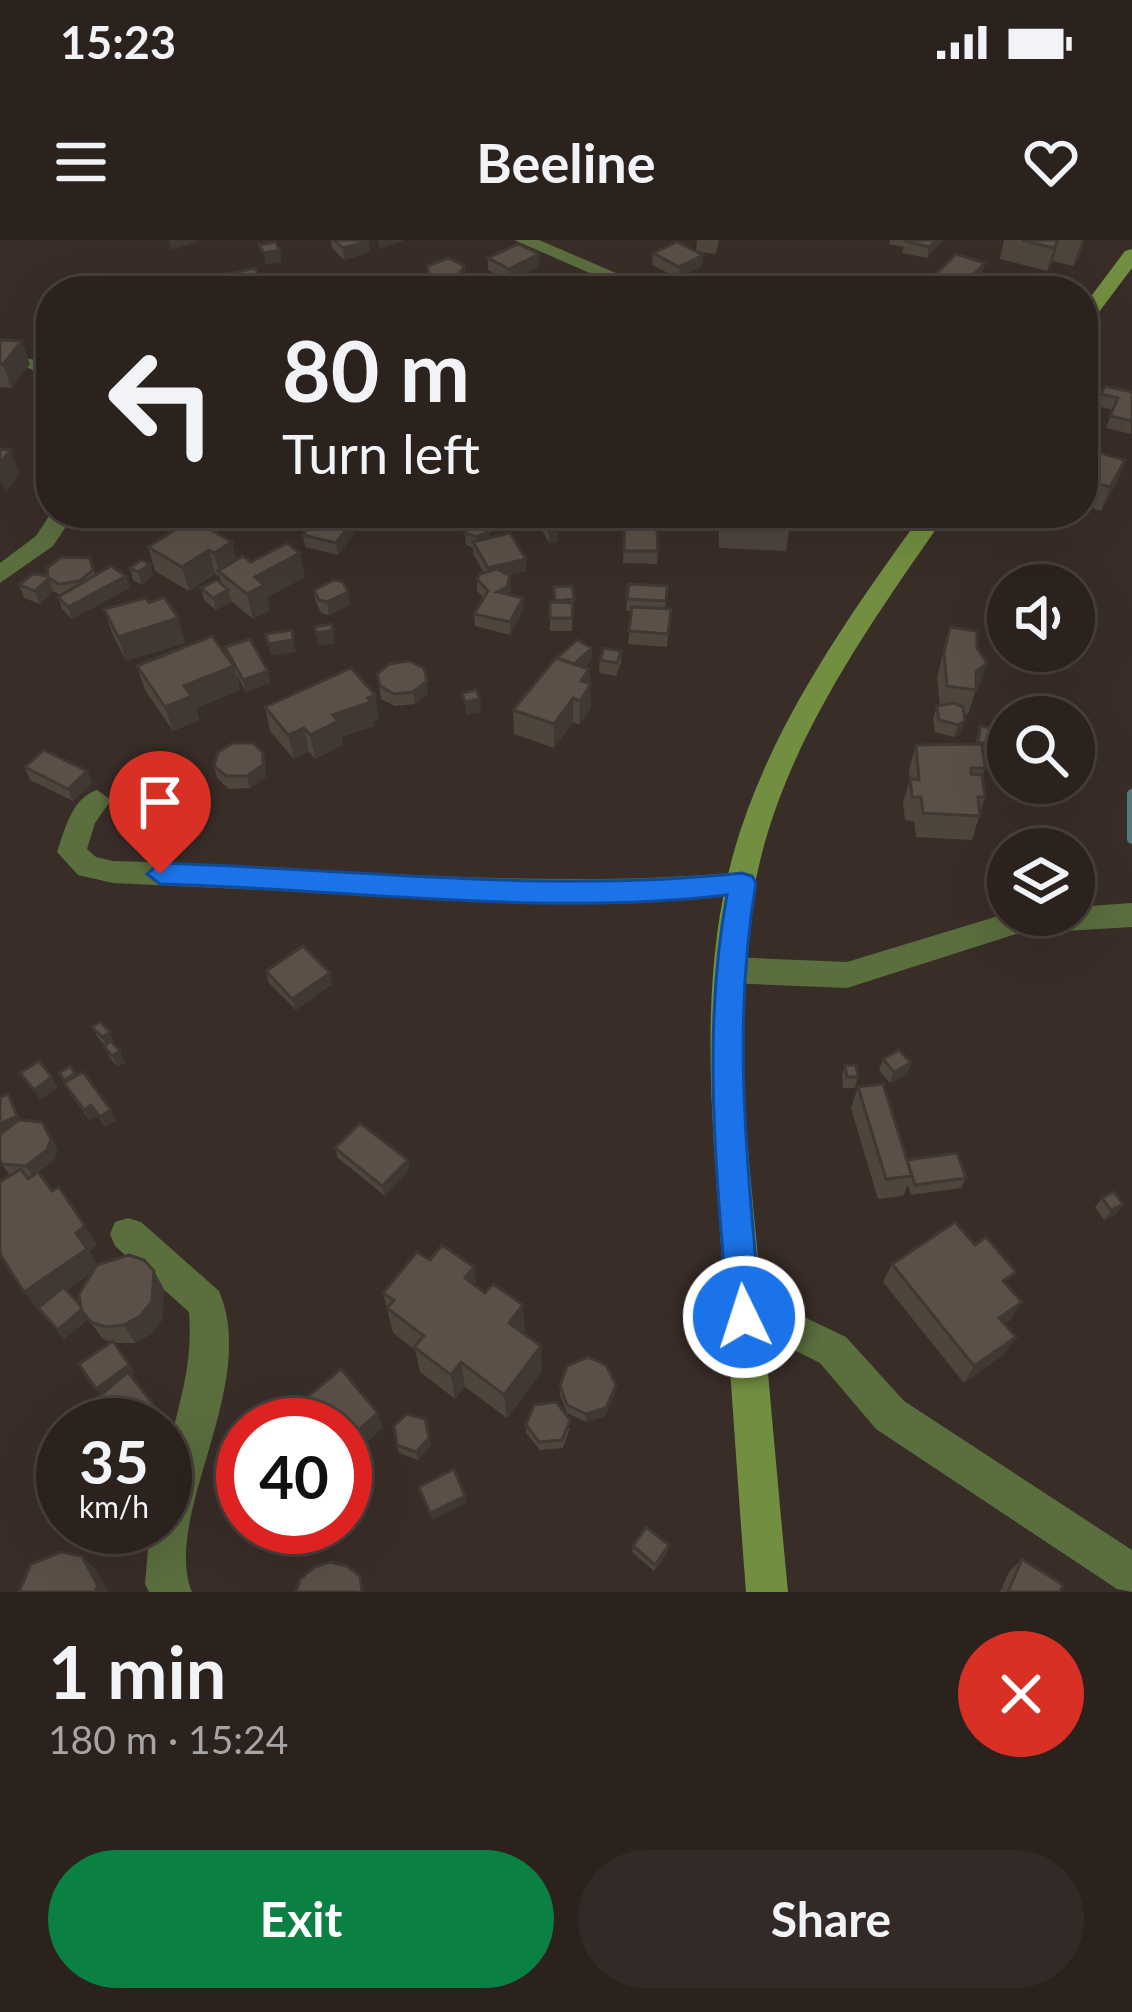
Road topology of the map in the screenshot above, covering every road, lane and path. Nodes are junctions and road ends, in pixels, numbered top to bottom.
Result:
1 (523, 240) edge
2 (590, 240) edge
3 (558, 253) junction
4 (1132, 255) edge
5 (612, 276) edge
6 (1098, 300) edge
7 (0, 358) edge
8 (36, 364) edge
9 (53, 528) edge
10 (925, 528) edge
11 (0, 575) edge
12 (97, 800) dead end
13 (742, 883) junction
14 (1132, 916) edge
15 (729, 970) junction
16 (128, 1234) dead end
17 (744, 1317) junction
18 (1132, 1574) edge
19 (171, 1592) edge
20 (767, 1592) edge

1 - 3 street
2 - 3 street
3 - 5 street
4 - 6 street
7 - 8 street
9 - 11 street
10 - 13 street
12 - 13 street
13 - 15 street
14 - 15 street
15 - 17 street
16 - 19 street
17 - 18 street
17 - 20 street

